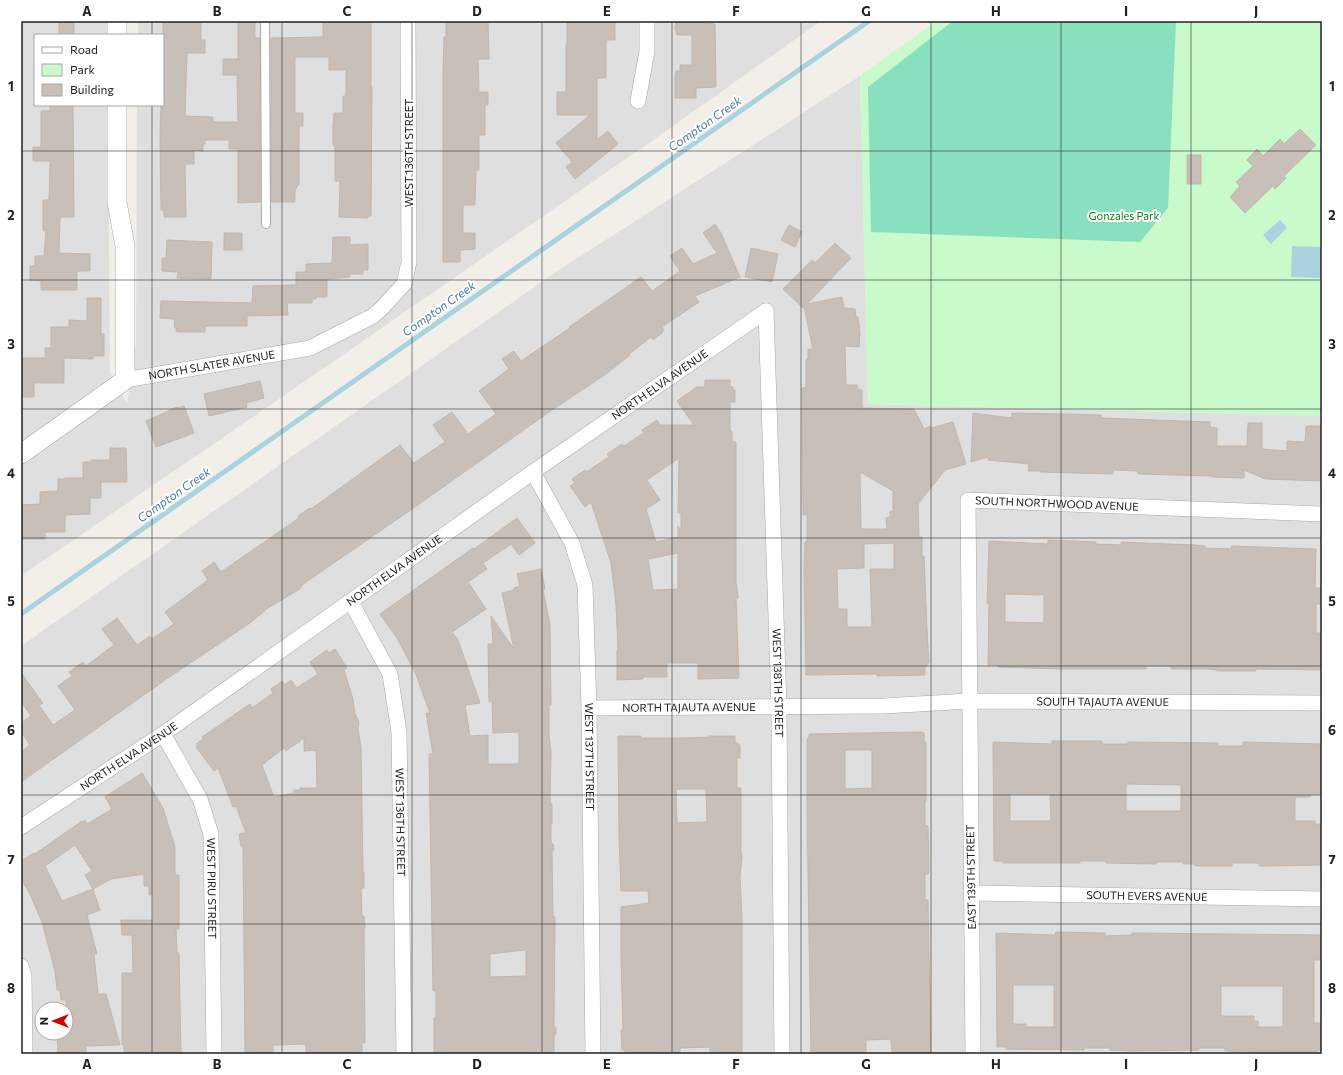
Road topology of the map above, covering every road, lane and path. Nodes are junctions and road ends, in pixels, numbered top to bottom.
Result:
1 (117, 21) edge
2 (266, 21) edge
3 (408, 21) edge
4 (647, 21) edge
5 (117, 34) edge
6 (638, 101) dead end
7 (117, 106) edge
8 (266, 224) dead end
9 (404, 284) joint
10 (766, 311) joint
11 (125, 380) junction
12 (21, 454) edge
13 (533, 472) junction
14 (1322, 514) edge
15 (351, 602) junction
16 (969, 701) junction
17 (1322, 703) edge
18 (884, 706) joint
19 (589, 708) junction
20 (779, 708) junction
21 (163, 734) junction
22 (21, 826) edge
23 (972, 893) junction
24 (1322, 899) edge
25 (21, 966) edge
26 (25, 1054) edge
27 (214, 1054) edge
28 (404, 1054) edge
29 (593, 1054) edge
30 (782, 1054) edge
31 (973, 1054) edge

1 - 5 street
2 - 8 lane
3 - 9 street, WEST 136TH STREET
4 - 6 street
7 - 11 street
9 - 11 street, NORTH SLATER AVENUE
10 - 13 street, NORTH ELVA AVENUE
10 - 20 street, WEST 138TH STREET
11 - 12 street, NORTH SLATER AVENUE
13 - 15 street, NORTH ELVA AVENUE
13 - 19 street, WEST 137TH STREET
14 - 16 street, SOUTH NORTHWOOD AVENUE
15 - 21 street, NORTH ELVA AVENUE
15 - 28 street, WEST 136TH STREET
16 - 17 street, SOUTH TAJAUTA AVENUE
16 - 18 street, SOUTH TAJAUTA AVENUE
16 - 23 street, EAST 139TH STREET
18 - 20 street, NORTH TAJAUTA AVENUE
19 - 20 street, NORTH TAJAUTA AVENUE
19 - 29 street, WEST 137TH STREET
20 - 30 street, WEST 138TH STREET
21 - 22 street, NORTH ELVA AVENUE
21 - 27 street, WEST PIRU STREET
23 - 24 street, SOUTH EVERS AVENUE
23 - 31 street, EAST 139TH STREET
25 - 26 street

